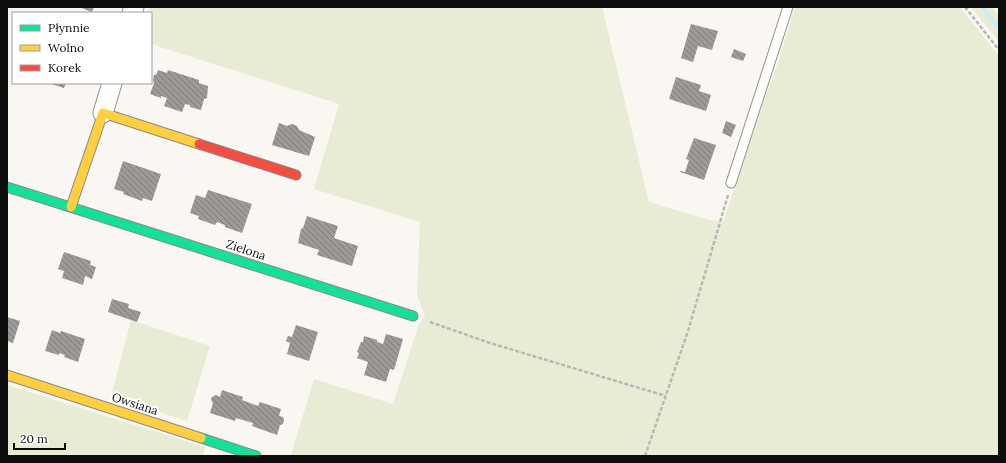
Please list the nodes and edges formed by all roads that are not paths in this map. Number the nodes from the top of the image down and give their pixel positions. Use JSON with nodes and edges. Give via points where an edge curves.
{"nodes":[{"id":1,"x":788,"y":7,"type":"edge"},
{"id":2,"x":112,"y":84,"type":"edge"},
{"id":3,"x":103,"y":114,"type":"junction"},
{"id":4,"x":296,"y":175,"type":"dead end"},
{"id":5,"x":730,"y":183,"type":"road end"},
{"id":6,"x":7,"y":187,"type":"edge"},
{"id":7,"x":71,"y":208,"type":"junction"},
{"id":8,"x":413,"y":316,"type":"road end"},
{"id":9,"x":7,"y":375,"type":"edge"},
{"id":10,"x":256,"y":456,"type":"edge"}],
"edges":[{"from":1,"to":5,"type":"lane"},
{"from":2,"to":3,"type":"street"},
{"from":3,"to":4,"type":"street"},
{"from":3,"to":7,"type":"street"},
{"from":6,"to":7,"type":"street","name":"Zielona"},
{"from":7,"to":8,"type":"street","name":"Zielona"},
{"from":9,"to":10,"type":"street","name":"Owsiana"}]}
